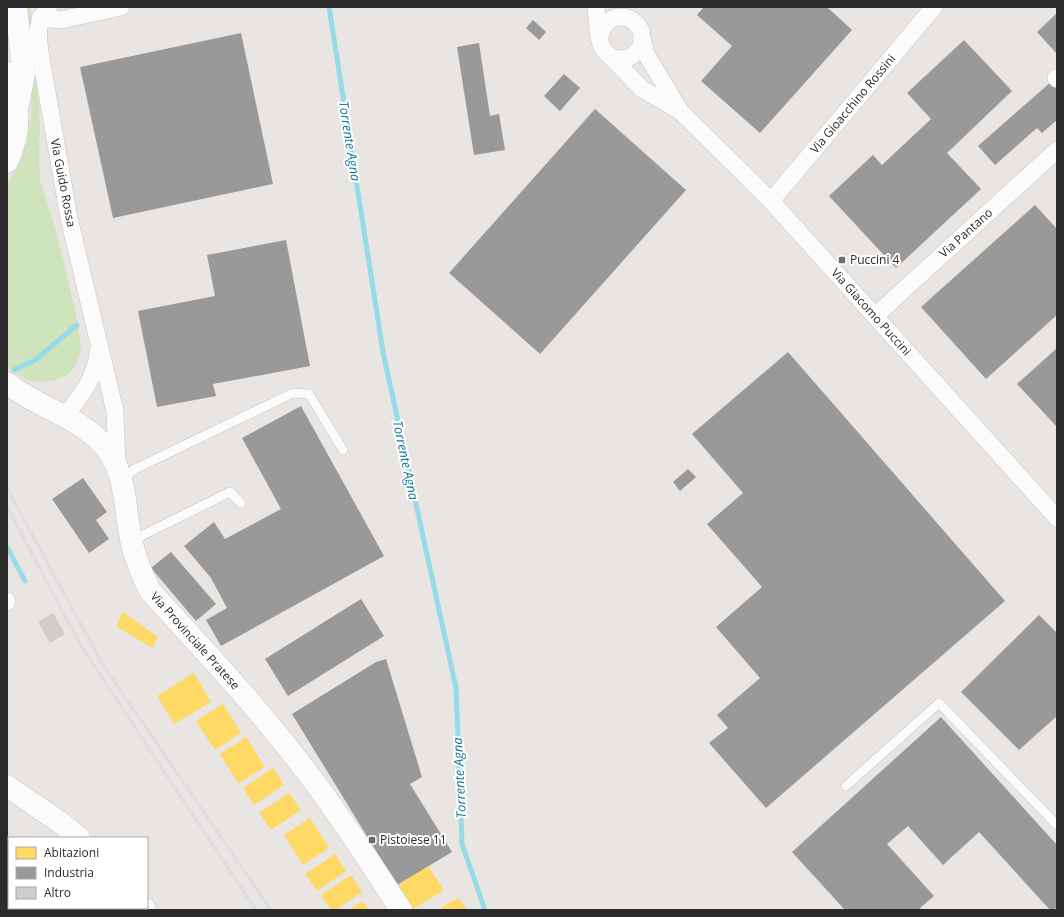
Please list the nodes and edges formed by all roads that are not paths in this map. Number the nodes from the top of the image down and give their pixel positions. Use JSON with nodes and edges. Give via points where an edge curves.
{"nodes":[{"id":1,"x":12,"y":7,"type":"edge"},
{"id":2,"x":16,"y":7,"type":"edge"},
{"id":3,"x":121,"y":7,"type":"edge"},
{"id":4,"x":596,"y":7,"type":"edge"},
{"id":5,"x":636,"y":7,"type":"edge"},
{"id":6,"x":934,"y":7,"type":"edge"},
{"id":7,"x":45,"y":12,"type":"edge"},
{"id":8,"x":7,"y":15,"type":"edge"},
{"id":9,"x":640,"y":32,"type":"junction"},
{"id":10,"x":600,"y":40,"type":"junction"},
{"id":11,"x":610,"y":56,"type":"junction"},
{"id":12,"x":7,"y":73,"type":"edge"},
{"id":13,"x":18,"y":104,"type":"junction"},
{"id":14,"x":680,"y":111,"type":"junction"},
{"id":15,"x":1057,"y":150,"type":"edge"},
{"id":16,"x":7,"y":162,"type":"edge"},
{"id":17,"x":771,"y":202,"type":"junction"},
{"id":18,"x":875,"y":316,"type":"junction"},
{"id":19,"x":99,"y":346,"type":"junction"},
{"id":20,"x":7,"y":382,"type":"edge"},
{"id":21,"x":64,"y":418,"type":"junction"},
{"id":22,"x":343,"y":450,"type":"dead end"},
{"id":23,"x":120,"y":473,"type":"junction"},
{"id":24,"x":241,"y":503,"type":"dead end"},
{"id":25,"x":1057,"y":518,"type":"edge"},
{"id":26,"x":131,"y":541,"type":"junction"},
{"id":27,"x":7,"y":786,"type":"edge"},
{"id":28,"x":846,"y":786,"type":"dead end"},
{"id":29,"x":1057,"y":825,"type":"edge"},
{"id":30,"x":78,"y":837,"type":"edge"},
{"id":31,"x":401,"y":910,"type":"edge"}],
"edges":[{"from":1,"to":8,"type":"street"},
{"from":2,"to":13,"type":"street","via":[[24,75]]},
{"from":3,"to":7,"type":"street","via":[[61,20]]},
{"from":4,"to":10,"type":"street"},
{"from":5,"to":9,"type":"street","name":"Via Giacomo Puccini"},
{"from":6,"to":17,"type":"street","name":"Via Gioacchino Rossini"},
{"from":7,"to":19,"type":"street","name":"Via Guido Rossa","via":[[38,28],[49,112],[69,218]]},
{"from":9,"to":10,"type":"street","via":[[627,18],[613,18],[603,27]]},
{"from":9,"to":11,"type":"street","via":[[641,46],[631,57],[617,59]]},
{"from":9,"to":14,"type":"street","name":"Via Giacomo Puccini","via":[[646,54]]},
{"from":10,"to":11,"type":"street","via":[[605,52]]},
{"from":11,"to":14,"type":"street","name":"Via Giacomo Puccini","via":[[642,89]]},
{"from":12,"to":13,"type":"street"},
{"from":13,"to":16,"type":"street","via":[[18,124]]},
{"from":14,"to":17,"type":"street","name":"Via Giacomo Puccini"},
{"from":15,"to":18,"type":"street","name":"Via Pantano"},
{"from":17,"to":18,"type":"street","name":"Via Giacomo Puccini"},
{"from":18,"to":25,"type":"street","name":"Via Giacomo Puccini"},
{"from":19,"to":21,"type":"street","name":"Via Guido Rossa","via":[[97,365],[92,378]]},
{"from":19,"to":23,"type":"street","name":"Via Guido Rossa","via":[[115,411]]},
{"from":20,"to":21,"type":"street","name":"Via Provinciale Pratese","via":[[17,391]]},
{"from":21,"to":23,"type":"street","name":"Via Provinciale Pratese","via":[[88,430],[101,442]]},
{"from":22,"to":23,"type":"lane","via":[[310,394],[292,393],[135,469]]},
{"from":23,"to":26,"type":"street","name":"Via Provinciale Pratese"},
{"from":24,"to":26,"type":"lane","via":[[230,492]]},
{"from":26,"to":31,"type":"street","name":"Via Provinciale Pratese","via":[[150,591],[233,684],[311,778],[344,822]]},
{"from":27,"to":30,"type":"street"},
{"from":28,"to":29,"type":"lane","via":[[939,703]]}]}
